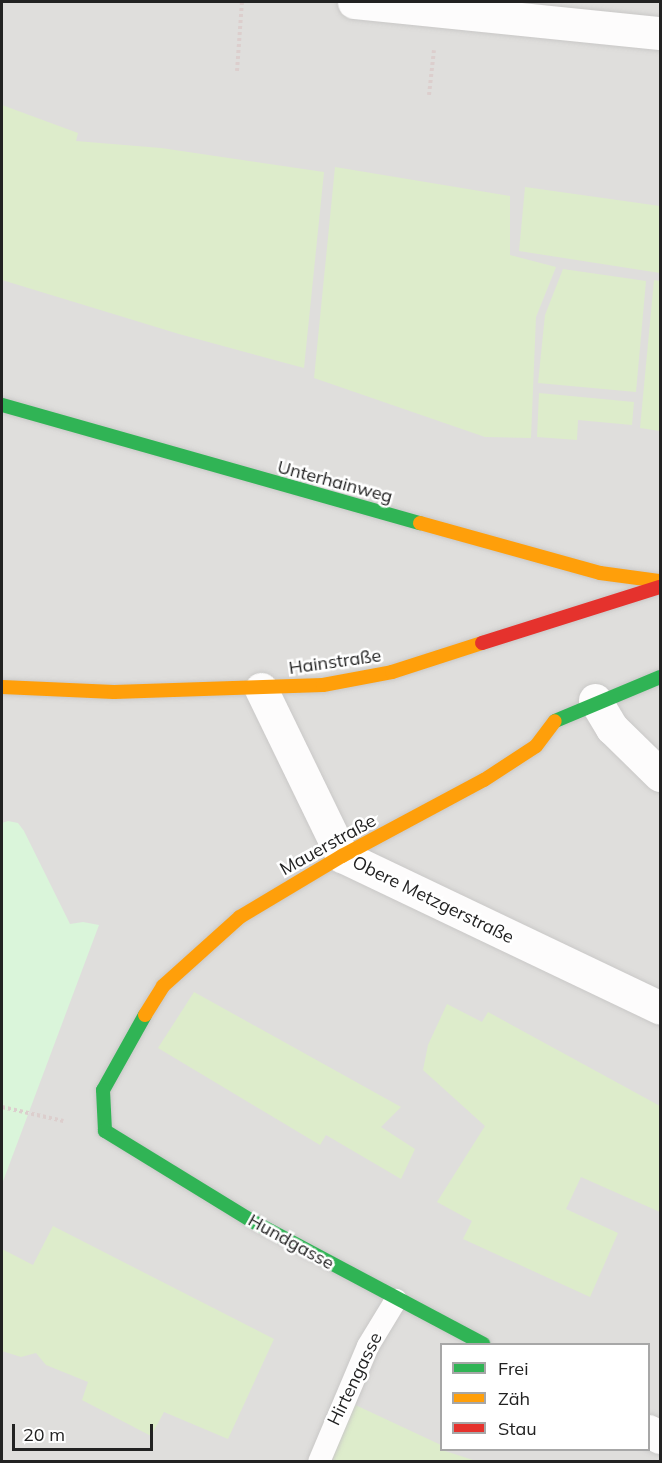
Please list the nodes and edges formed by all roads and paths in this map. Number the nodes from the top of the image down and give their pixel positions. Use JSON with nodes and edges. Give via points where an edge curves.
{"nodes":[{"id":1,"x":242,"y":2,"type":"edge"},
{"id":2,"x":354,"y":2,"type":"edge"},
{"id":3,"x":660,"y":33,"type":"edge"},
{"id":4,"x":237,"y":71,"type":"dead end"},
{"id":5,"x":2,"y":405,"type":"edge"},
{"id":6,"x":660,"y":581,"type":"edge"},
{"id":7,"x":660,"y":587,"type":"edge"},
{"id":8,"x":660,"y":677,"type":"edge"},
{"id":9,"x":2,"y":687,"type":"edge"},
{"id":10,"x":261,"y":689,"type":"junction"},
{"id":11,"x":595,"y":700,"type":"junction"},
{"id":12,"x":660,"y":775,"type":"edge"},
{"id":13,"x":342,"y":856,"type":"junction"},
{"id":14,"x":660,"y":1008,"type":"edge"},
{"id":15,"x":2,"y":1107,"type":"edge"},
{"id":16,"x":45,"y":1118,"type":"dead end"},
{"id":17,"x":105,"y":1131,"type":"joint"},
{"id":18,"x":396,"y":1300,"type":"junction"},
{"id":19,"x":481,"y":1343,"type":"edge"},
{"id":20,"x":319,"y":1461,"type":"edge"}],
"edges":[{"from":1,"to":4,"type":"path"},
{"from":2,"to":3,"type":"street"},
{"from":5,"to":6,"type":"street","name":"Unterhainweg","via":[[600,573]]},
{"from":7,"to":10,"type":"street","name":"Hainstraße","via":[[392,672],[323,685]]},
{"from":8,"to":11,"type":"street","name":"Mauerstraße"},
{"from":9,"to":10,"type":"street","name":"Hainstraße","via":[[114,692]]},
{"from":10,"to":13,"type":"street","name":"Obere Metzgerstraße"},
{"from":11,"to":12,"type":"street","via":[[612,728]]},
{"from":11,"to":13,"type":"street","name":"Mauerstraße","via":[[557,718],[536,746],[484,780]]},
{"from":13,"to":14,"type":"street","name":"Obere Metzgerstraße"},
{"from":13,"to":17,"type":"street","name":"Mauerstraße","via":[[240,916],[163,986],[120,1054],[104,1090]]},
{"from":15,"to":16,"type":"path"},
{"from":17,"to":18,"type":"street","name":"Hundgasse","via":[[252,1221]]},
{"from":18,"to":19,"type":"street","name":"Hundgasse"},
{"from":18,"to":20,"type":"lane","name":"Hirtengasse","via":[[368,1346]]}]}
